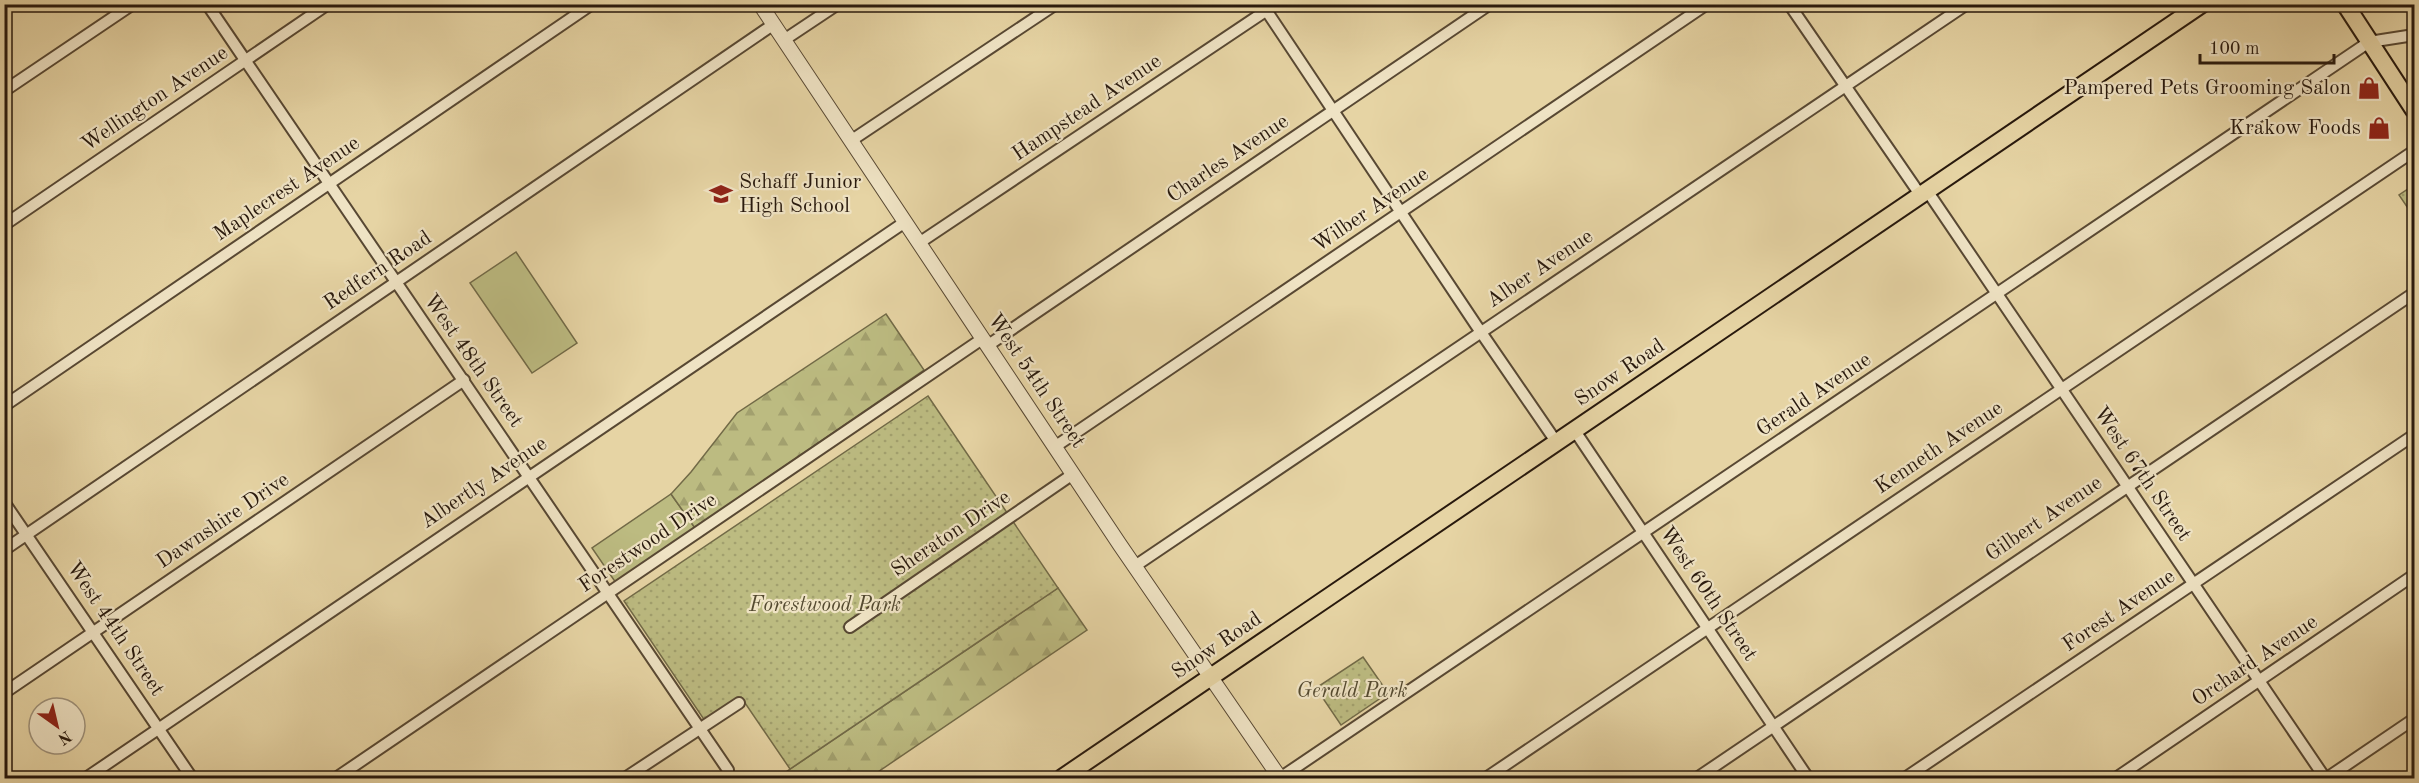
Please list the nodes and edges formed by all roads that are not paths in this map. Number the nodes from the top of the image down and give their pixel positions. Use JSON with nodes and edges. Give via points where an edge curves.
{"nodes":[{"id":1,"x":133,"y":4,"type":"edge"},
{"id":2,"x":207,"y":4,"type":"edge"},
{"id":3,"x":328,"y":4,"type":"edge"},
{"id":4,"x":592,"y":4,"type":"edge"},
{"id":5,"x":760,"y":4,"type":"edge"},
{"id":6,"x":838,"y":4,"type":"edge"},
{"id":7,"x":1056,"y":4,"type":"edge"},
{"id":8,"x":1276,"y":4,"type":"edge"},
{"id":9,"x":1490,"y":4,"type":"edge"},
{"id":10,"x":1707,"y":4,"type":"edge"},
{"id":11,"x":1790,"y":4,"type":"edge"},
{"id":12,"x":1967,"y":4,"type":"edge"},
{"id":13,"x":2202,"y":4,"type":"edge"},
{"id":14,"x":2344,"y":4,"type":"edge"},
{"id":15,"x":1264,"y":8,"type":"edge"},
{"id":16,"x":774,"y":24,"type":"junction"},
{"id":17,"x":2415,"y":34,"type":"edge"},
{"id":18,"x":784,"y":40,"type":"junction"},
{"id":19,"x":2369,"y":42,"type":"junction"},
{"id":20,"x":245,"y":61,"type":"junction"},
{"id":21,"x":1846,"y":85,"type":"junction"},
{"id":22,"x":4,"y":91,"type":"edge"},
{"id":23,"x":2415,"y":110,"type":"edge"},
{"id":24,"x":1332,"y":112,"type":"junction"},
{"id":25,"x":852,"y":140,"type":"junction"},
{"id":26,"x":2415,"y":151,"type":"edge"},
{"id":27,"x":328,"y":185,"type":"junction"},
{"id":28,"x":1925,"y":194,"type":"junction"},
{"id":29,"x":1401,"y":213,"type":"junction"},
{"id":30,"x":905,"y":222,"type":"junction"},
{"id":31,"x":4,"y":225,"type":"edge"},
{"id":32,"x":919,"y":243,"type":"junction"},
{"id":33,"x":395,"y":283,"type":"junction"},
{"id":34,"x":2415,"y":293,"type":"edge"},
{"id":35,"x":1997,"y":294,"type":"junction"},
{"id":36,"x":1481,"y":333,"type":"junction"},
{"id":37,"x":985,"y":343,"type":"junction"},
{"id":38,"x":464,"y":380,"type":"junction"},
{"id":39,"x":2061,"y":390,"type":"junction"},
{"id":40,"x":4,"y":406,"type":"edge"},
{"id":41,"x":1575,"y":431,"type":"junction"},
{"id":42,"x":2415,"y":435,"type":"edge"},
{"id":43,"x":1557,"y":443,"type":"junction"},
{"id":44,"x":1056,"y":446,"type":"junction"},
{"id":45,"x":1073,"y":474,"type":"junction"},
{"id":46,"x":528,"y":476,"type":"junction"},
{"id":47,"x":2128,"y":486,"type":"junction"},
{"id":48,"x":4,"y":502,"type":"edge"},
{"id":49,"x":1644,"y":533,"type":"junction"},
{"id":50,"x":27,"y":535,"type":"junction"},
{"id":51,"x":4,"y":550,"type":"edge"},
{"id":52,"x":1135,"y":566,"type":"junction"},
{"id":53,"x":2415,"y":575,"type":"edge"},
{"id":54,"x":2193,"y":584,"type":"junction"},
{"id":55,"x":609,"y":594,"type":"junction"},
{"id":56,"x":850,"y":627,"type":"dead end"},
{"id":57,"x":1707,"y":629,"type":"junction"},
{"id":58,"x":93,"y":634,"type":"junction"},
{"id":59,"x":1212,"y":677,"type":"junction"},
{"id":60,"x":2259,"y":682,"type":"junction"},
{"id":61,"x":4,"y":693,"type":"edge"},
{"id":62,"x":739,"y":703,"type":"dead end"},
{"id":63,"x":2415,"y":719,"type":"edge"},
{"id":64,"x":1773,"y":727,"type":"junction"},
{"id":65,"x":699,"y":728,"type":"junction"},
{"id":66,"x":159,"y":729,"type":"junction"},
{"id":67,"x":728,"y":770,"type":"dead end"},
{"id":68,"x":86,"y":778,"type":"edge"},
{"id":69,"x":192,"y":778,"type":"edge"},
{"id":70,"x":336,"y":778,"type":"edge"},
{"id":71,"x":625,"y":778,"type":"edge"},
{"id":72,"x":1062,"y":778,"type":"edge"},
{"id":73,"x":1280,"y":778,"type":"edge"},
{"id":74,"x":1486,"y":778,"type":"edge"},
{"id":75,"x":1697,"y":778,"type":"edge"},
{"id":76,"x":1808,"y":778,"type":"edge"},
{"id":77,"x":1905,"y":778,"type":"edge"},
{"id":78,"x":2116,"y":778,"type":"edge"},
{"id":79,"x":2326,"y":778,"type":"edge"}],
"edges":[{"from":1,"to":22,"type":"street"},
{"from":2,"to":20,"type":"street","name":"West 48th Street"},
{"from":3,"to":20,"type":"street","name":"Wellington Avenue"},
{"from":4,"to":27,"type":"street","name":"Maplecrest Avenue"},
{"from":5,"to":16,"type":"street","name":"West 54th Street"},
{"from":6,"to":18,"type":"street"},
{"from":7,"to":25,"type":"street"},
{"from":8,"to":15,"type":"street","name":"Hampstead Avenue"},
{"from":9,"to":24,"type":"street","name":"Charles Avenue"},
{"from":10,"to":29,"type":"street","name":"Wilber Avenue"},
{"from":11,"to":21,"type":"street","name":"West 67th Street"},
{"from":12,"to":21,"type":"street","name":"Alber Avenue"},
{"from":13,"to":28,"type":"main road","name":"Snow Road"},
{"from":14,"to":19,"type":"main road"},
{"from":15,"to":24,"type":"street"},
{"from":15,"to":32,"type":"street","name":"Hampstead Avenue"},
{"from":16,"to":18,"type":"street","name":"West 54th Street"},
{"from":16,"to":33,"type":"street","name":"Redfern Road"},
{"from":17,"to":19,"type":"street"},
{"from":18,"to":25,"type":"street","name":"West 54th Street"},
{"from":19,"to":23,"type":"main road"},
{"from":19,"to":35,"type":"street","name":"Gerald Avenue"},
{"from":20,"to":27,"type":"street","name":"West 48th Street"},
{"from":20,"to":31,"type":"street","name":"Wellington Avenue"},
{"from":21,"to":28,"type":"street","name":"West 67th Street"},
{"from":21,"to":36,"type":"street","name":"Alber Avenue"},
{"from":24,"to":29,"type":"street"},
{"from":24,"to":37,"type":"street","name":"Charles Avenue"},
{"from":25,"to":30,"type":"street","name":"West 54th Street"},
{"from":26,"to":39,"type":"street","name":"Kenneth Avenue"},
{"from":27,"to":33,"type":"street","name":"West 48th Street"},
{"from":27,"to":40,"type":"street","name":"Maplecrest Avenue"},
{"from":28,"to":35,"type":"street","name":"West 67th Street"},
{"from":28,"to":41,"type":"main road","name":"Snow Road"},
{"from":29,"to":36,"type":"street"},
{"from":29,"to":44,"type":"street","name":"Wilber Avenue"},
{"from":30,"to":32,"type":"street","name":"West 54th Street"},
{"from":30,"to":46,"type":"street","name":"Albertly Avenue"},
{"from":32,"to":37,"type":"street","name":"West 54th Street"},
{"from":33,"to":38,"type":"street","name":"West 48th Street"},
{"from":33,"to":50,"type":"street","name":"Redfern Road"},
{"from":34,"to":47,"type":"street","name":"Gilbert Avenue"},
{"from":35,"to":39,"type":"street","name":"West 67th Street"},
{"from":35,"to":49,"type":"street","name":"Gerald Avenue"},
{"from":36,"to":43,"type":"street"},
{"from":36,"to":52,"type":"street","name":"Alber Avenue"},
{"from":37,"to":44,"type":"street","name":"West 54th Street"},
{"from":37,"to":55,"type":"street","name":"Forestwood Drive"},
{"from":38,"to":46,"type":"street","name":"West 48th Street"},
{"from":38,"to":58,"type":"street","name":"Dawnshire Drive"},
{"from":39,"to":47,"type":"street","name":"West 67th Street"},
{"from":39,"to":57,"type":"street","name":"Kenneth Avenue"},
{"from":41,"to":43,"type":"main road","name":"Snow Road"},
{"from":41,"to":49,"type":"street","name":"West 60th Street"},
{"from":42,"to":54,"type":"street","name":"Forest Avenue"},
{"from":43,"to":59,"type":"main road","name":"Snow Road"},
{"from":44,"to":45,"type":"street","name":"West 54th Street"},
{"from":45,"to":52,"type":"street","name":"West 54th Street"},
{"from":45,"to":56,"type":"street","name":"Sheraton Drive"},
{"from":46,"to":55,"type":"street","name":"West 48th Street"},
{"from":46,"to":66,"type":"street","name":"Albertly Avenue"},
{"from":47,"to":54,"type":"street","name":"West 67th Street"},
{"from":47,"to":64,"type":"street","name":"Gilbert Avenue"},
{"from":48,"to":50,"type":"street","name":"West 44th Street"},
{"from":49,"to":57,"type":"street","name":"West 60th Street"},
{"from":49,"to":73,"type":"street","name":"Gerald Avenue"},
{"from":50,"to":51,"type":"street","name":"Redfern Road"},
{"from":50,"to":58,"type":"street","name":"West 44th Street"},
{"from":52,"to":59,"type":"street","name":"West 54th Street"},
{"from":53,"to":60,"type":"street","name":"Orchard Avenue"},
{"from":54,"to":60,"type":"street","name":"West 67th Street"},
{"from":54,"to":77,"type":"street","name":"Forest Avenue"},
{"from":55,"to":65,"type":"street","name":"West 48th Street"},
{"from":55,"to":70,"type":"street","name":"Forestwood Drive"},
{"from":57,"to":64,"type":"street","name":"West 60th Street"},
{"from":57,"to":74,"type":"street","name":"Kenneth Avenue"},
{"from":58,"to":61,"type":"street","name":"Dawnshire Drive"},
{"from":58,"to":66,"type":"street","name":"West 44th Street"},
{"from":59,"to":72,"type":"main road","name":"Snow Road"},
{"from":59,"to":73,"type":"street","name":"West 54th Street"},
{"from":60,"to":78,"type":"street","name":"Orchard Avenue"},
{"from":60,"to":79,"type":"street","name":"West 67th Street"},
{"from":62,"to":65,"type":"street"},
{"from":63,"to":79,"type":"street"},
{"from":64,"to":75,"type":"street","name":"Gilbert Avenue"},
{"from":64,"to":76,"type":"street","name":"West 60th Street"},
{"from":65,"to":67,"type":"street","name":"West 48th Street"},
{"from":65,"to":71,"type":"street"},
{"from":66,"to":68,"type":"street","name":"Albertly Avenue"},
{"from":66,"to":69,"type":"street","name":"West 44th Street"}]}
